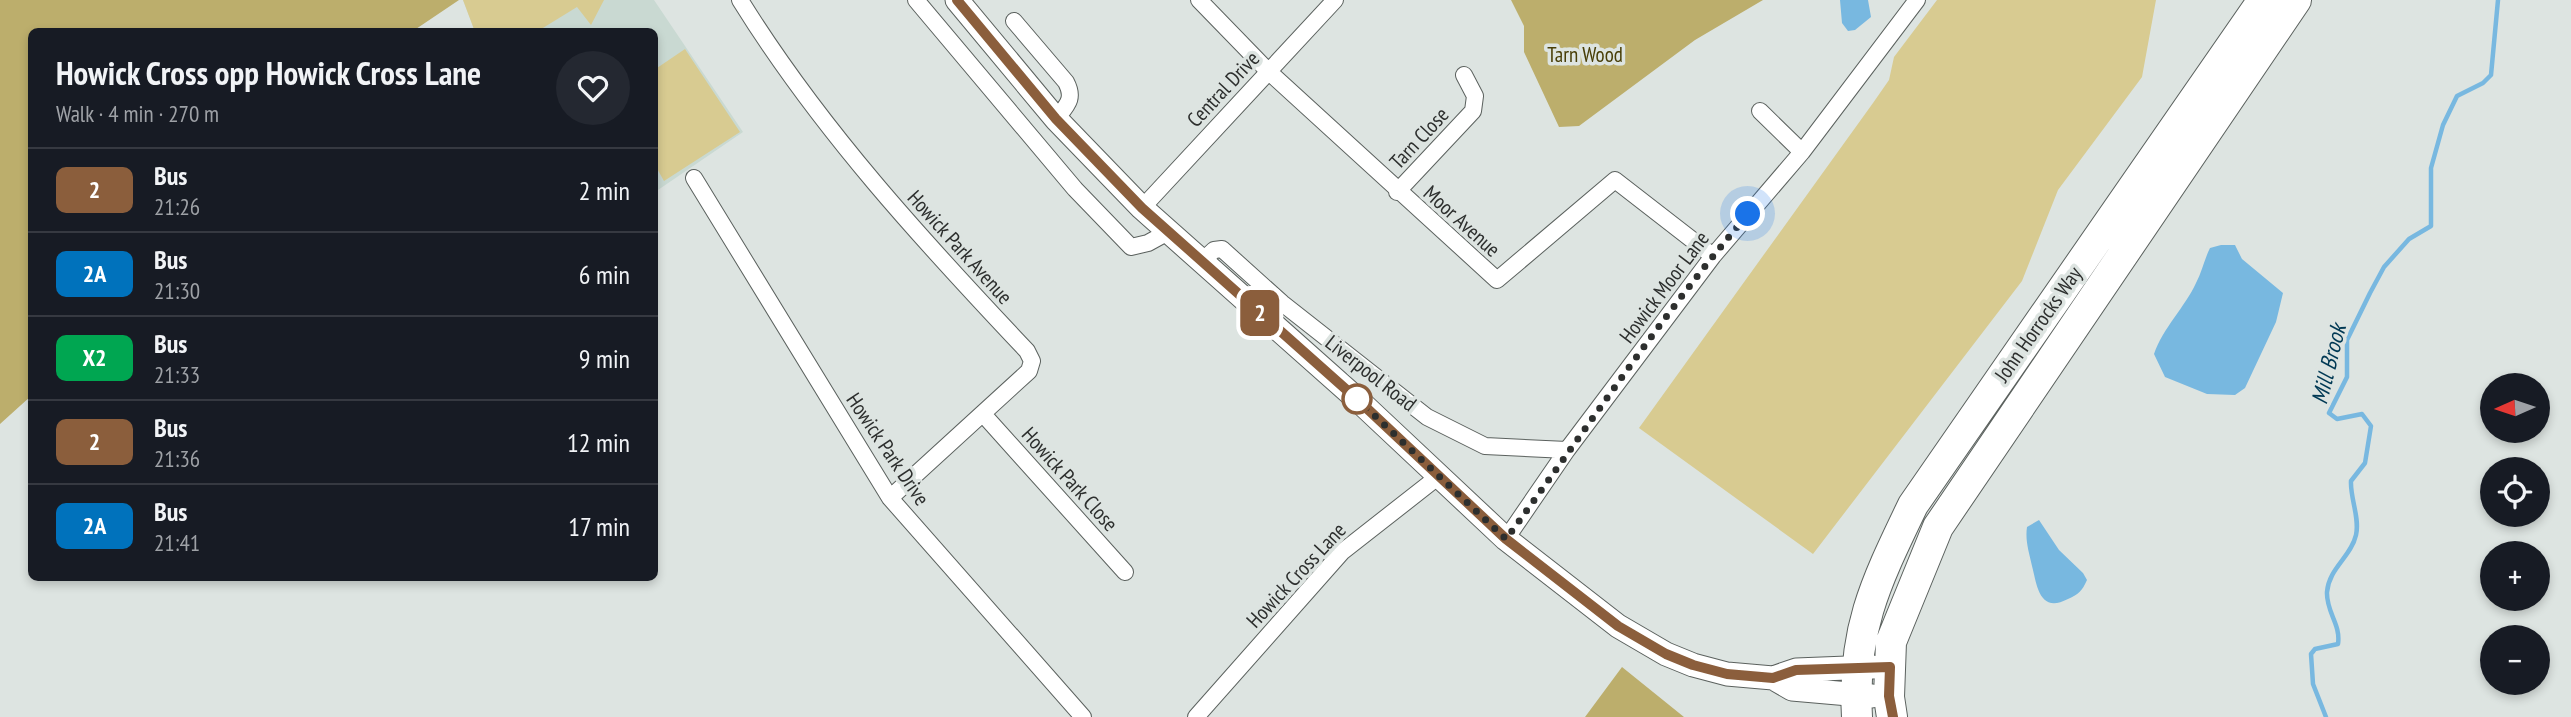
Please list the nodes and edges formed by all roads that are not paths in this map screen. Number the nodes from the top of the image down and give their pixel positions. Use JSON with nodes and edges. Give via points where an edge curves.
{"nodes":[{"id":1,"x":740,"y":0,"type":"edge"},
{"id":2,"x":916,"y":0,"type":"edge"},
{"id":3,"x":957,"y":0,"type":"edge"},
{"id":4,"x":1199,"y":0,"type":"edge"},
{"id":5,"x":1335,"y":0,"type":"edge"},
{"id":6,"x":1917,"y":0,"type":"edge"},
{"id":7,"x":2263,"y":0,"type":"edge"},
{"id":8,"x":2296,"y":0,"type":"edge"},
{"id":9,"x":1013,"y":21,"type":"dead end"},
{"id":10,"x":1268,"y":71,"type":"junction"},
{"id":11,"x":1464,"y":75,"type":"dead end"},
{"id":12,"x":1760,"y":111,"type":"dead end"},
{"id":13,"x":1056,"y":119,"type":"junction"},
{"id":14,"x":1802,"y":152,"type":"junction"},
{"id":15,"x":694,"y":178,"type":"dead end"},
{"id":16,"x":1397,"y":192,"type":"junction"},
{"id":17,"x":1142,"y":208,"type":"junction"},
{"id":18,"x":1168,"y":232,"type":"junction"},
{"id":19,"x":1713,"y":256,"type":"junction"},
{"id":20,"x":1201,"y":262,"type":"junction"},
{"id":21,"x":984,"y":414,"type":"junction"},
{"id":22,"x":1567,"y":450,"type":"junction"},
{"id":23,"x":1438,"y":475,"type":"junction"},
{"id":24,"x":890,"y":498,"type":"junction"},
{"id":25,"x":1506,"y":539,"type":"junction"},
{"id":26,"x":1125,"y":572,"type":"dead end"},
{"id":27,"x":1856,"y":693,"type":"edge"},
{"id":28,"x":1890,"y":694,"type":"edge"},
{"id":29,"x":1083,"y":717,"type":"edge"},
{"id":30,"x":1196,"y":717,"type":"edge"}],
"edges":[{"from":1,"to":21,"type":"street","name":"Howick Park Avenue","via":[[807,97],[906,222],[1027,351],[1032,361],[1029,371]]},
{"from":2,"to":18,"type":"street","via":[[1075,189],[1130,247]]},
{"from":3,"to":13,"type":"street","name":"Liverpool Road"},
{"from":4,"to":10,"type":"street","name":"Moor Avenue"},
{"from":5,"to":10,"type":"street","name":"Central Drive"},
{"from":6,"to":14,"type":"street","name":"Howick Moor Lane"},
{"from":7,"to":27,"type":"highway","name":"John Horrocks Way","via":[[1913,505],[1874,585],[1863,620]]},
{"from":8,"to":28,"type":"highway","name":"John Horrocks Way","via":[[1938,527],[1891,642]]},
{"from":9,"to":13,"type":"street","via":[[1072,93]]},
{"from":10,"to":16,"type":"street","name":"Moor Avenue"},
{"from":10,"to":17,"type":"street","name":"Central Drive"},
{"from":11,"to":16,"type":"street","name":"Tarn Close","via":[[1475,96],[1473,111]]},
{"from":12,"to":14,"type":"street"},
{"from":13,"to":17,"type":"street","name":"Liverpool Road"},
{"from":14,"to":19,"type":"street","name":"Howick Moor Lane"},
{"from":15,"to":24,"type":"street","name":"Howick Park Drive"},
{"from":16,"to":19,"type":"street","name":"Moor Avenue","via":[[1497,280],[1615,180]]},
{"from":17,"to":18,"type":"street","name":"Liverpool Road"},
{"from":18,"to":20,"type":"street","name":"Liverpool Road"},
{"from":19,"to":22,"type":"street","name":"Howick Moor Lane"},
{"from":20,"to":22,"type":"street","name":"Liverpool Road","via":[[1214,250],[1223,249],[1282,303],[1427,417],[1485,446]]},
{"from":20,"to":23,"type":"street","name":"Liverpool Road"},
{"from":21,"to":24,"type":"street","name":"Howick Park Avenue"},
{"from":21,"to":26,"type":"street","name":"Howick Park Close"},
{"from":22,"to":25,"type":"street","name":"Howick Moor Lane"},
{"from":23,"to":25,"type":"street","name":"Liverpool Road"},
{"from":23,"to":30,"type":"street","name":"Howick Cross Lane","via":[[1342,552]]},
{"from":24,"to":29,"type":"street","name":"Howick Park Drive"},
{"from":25,"to":27,"type":"street","name":"Liverpool Road","via":[[1644,643],[1693,665],[1773,678],[1796,670]]},
{"from":27,"to":28,"type":"street","name":"Liverpool Road"}]}
